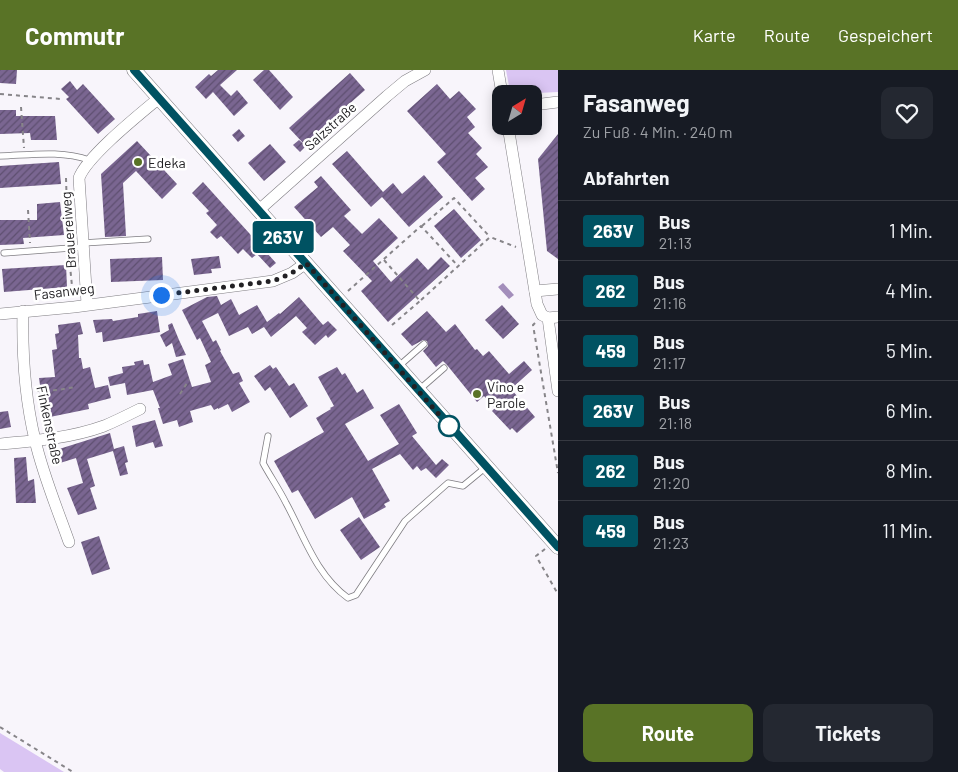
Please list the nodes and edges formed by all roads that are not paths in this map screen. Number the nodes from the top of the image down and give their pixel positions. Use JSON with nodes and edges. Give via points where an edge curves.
{"nodes":[{"id":1,"x":134,"y":70,"type":"edge"},
{"id":2,"x":425,"y":70,"type":"edge"},
{"id":3,"x":498,"y":70,"type":"edge"},
{"id":4,"x":500,"y":85,"type":"edge"},
{"id":5,"x":160,"y":98,"type":"junction"},
{"id":6,"x":558,"y":102,"type":"edge"},
{"id":7,"x":542,"y":104,"type":"edge"},
{"id":8,"x":510,"y":135,"type":"edge"},
{"id":9,"x":0,"y":156,"type":"edge"},
{"id":10,"x":90,"y":160,"type":"junction"},
{"id":11,"x":259,"y":210,"type":"junction"},
{"id":12,"x":148,"y":239,"type":"dead end"},
{"id":13,"x":84,"y":245,"type":"junction"},
{"id":14,"x":4,"y":253,"type":"dead end"},
{"id":15,"x":306,"y":263,"type":"junction"},
{"id":16,"x":558,"y":289,"type":"edge"},
{"id":17,"x":535,"y":291,"type":"junction"},
{"id":18,"x":88,"y":304,"type":"junction"},
{"id":19,"x":23,"y":311,"type":"junction"},
{"id":20,"x":0,"y":314,"type":"edge"},
{"id":21,"x":549,"y":316,"type":"edge"},
{"id":22,"x":424,"y":344,"type":"dead end"},
{"id":23,"x":397,"y":367,"type":"junction"},
{"id":24,"x":444,"y":368,"type":"dead end"},
{"id":25,"x":418,"y":391,"type":"junction"},
{"id":26,"x":558,"y":391,"type":"edge"},
{"id":27,"x":140,"y":409,"type":"dead end"},
{"id":28,"x":268,"y":436,"type":"dead end"},
{"id":29,"x":35,"y":440,"type":"junction"},
{"id":30,"x":0,"y":444,"type":"edge"},
{"id":31,"x":486,"y":467,"type":"junction"},
{"id":32,"x":69,"y":542,"type":"dead end"},
{"id":33,"x":555,"y":544,"type":"edge"}],
"edges":[{"from":1,"to":5,"type":"street"},
{"from":2,"to":11,"type":"street","name":"Salzstraße","via":[[387,96]]},
{"from":3,"to":4,"type":"street"},
{"from":5,"to":10,"type":"street","name":"Brauereiweg"},
{"from":5,"to":11,"type":"street"},
{"from":6,"to":7,"type":"street"},
{"from":8,"to":17,"type":"street"},
{"from":9,"to":10,"type":"lane","via":[[63,154]]},
{"from":10,"to":13,"type":"street","name":"Brauereiweg","via":[[79,178]]},
{"from":11,"to":15,"type":"street"},
{"from":12,"to":13,"type":"lane"},
{"from":13,"to":14,"type":"lane"},
{"from":13,"to":18,"type":"street","name":"Brauereiweg"},
{"from":15,"to":18,"type":"street","name":"Fasanweg","via":[[273,281]]},
{"from":15,"to":23,"type":"street"},
{"from":16,"to":17,"type":"street"},
{"from":17,"to":21,"type":"street","via":[[538,304]]},
{"from":18,"to":19,"type":"street","name":"Fasanweg"},
{"from":19,"to":20,"type":"street","name":"Fasanweg"},
{"from":19,"to":29,"type":"street","name":"Finkenstraße","via":[[26,392]]},
{"from":21,"to":26,"type":"street"},
{"from":22,"to":23,"type":"lane"},
{"from":23,"to":25,"type":"street"},
{"from":24,"to":25,"type":"lane"},
{"from":25,"to":31,"type":"street"},
{"from":27,"to":29,"type":"street","via":[[104,426],[50,440]]},
{"from":28,"to":31,"type":"lane","via":[[263,463],[318,567],[348,598],[356,595],[405,521],[448,483],[463,486]]},
{"from":29,"to":30,"type":"street"},
{"from":29,"to":32,"type":"street","name":"Finkenstraße"},
{"from":31,"to":33,"type":"street"}]}
